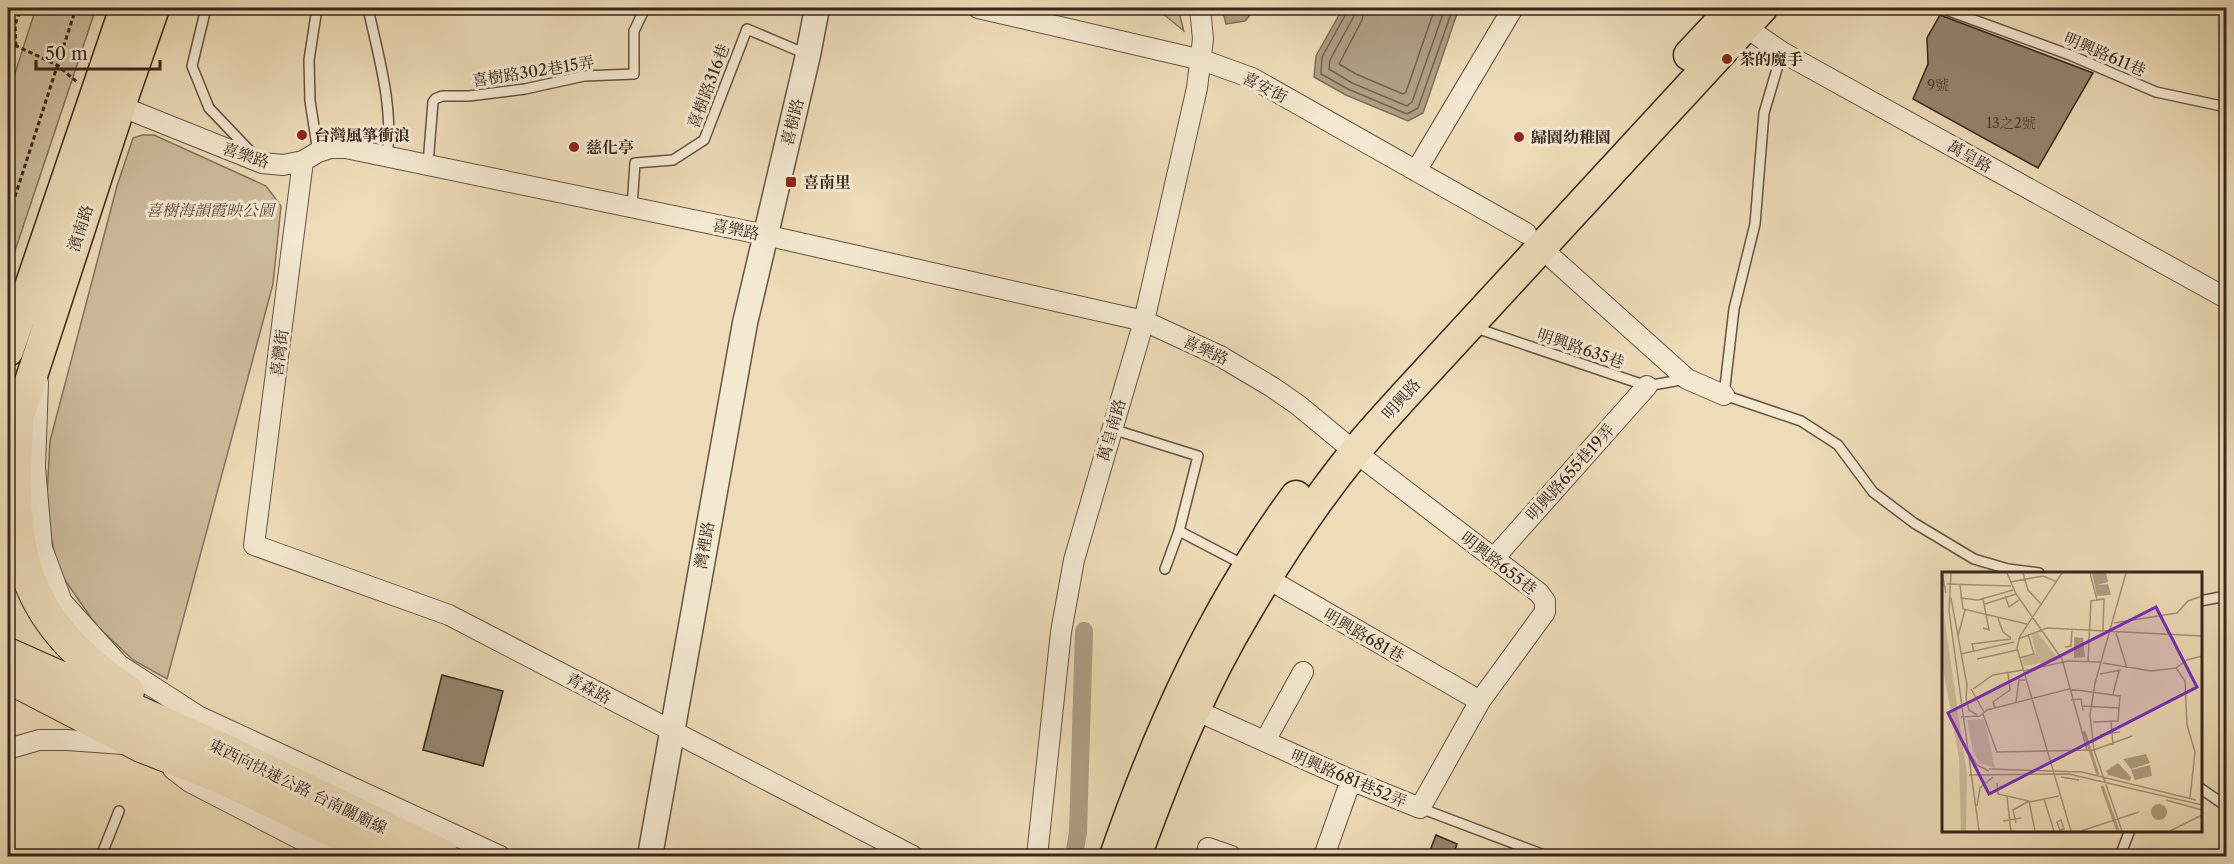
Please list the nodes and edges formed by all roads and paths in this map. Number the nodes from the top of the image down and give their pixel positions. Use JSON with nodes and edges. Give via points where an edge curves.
{"nodes":[{"id":1,"x":21,"y":8,"type":"edge"},
{"id":2,"x":76,"y":8,"type":"edge"},
{"id":3,"x":124,"y":8,"type":"edge"},
{"id":4,"x":154,"y":8,"type":"edge"},
{"id":5,"x":206,"y":8,"type":"edge"},
{"id":6,"x":317,"y":8,"type":"edge"},
{"id":7,"x":368,"y":8,"type":"edge"},
{"id":8,"x":645,"y":8,"type":"edge"},
{"id":9,"x":817,"y":8,"type":"edge"},
{"id":10,"x":978,"y":8,"type":"edge"},
{"id":11,"x":1200,"y":8,"type":"edge"},
{"id":12,"x":1513,"y":8,"type":"edge"},
{"id":13,"x":1941,"y":8,"type":"edge"},
{"id":14,"x":1737,"y":13,"type":"edge"},
{"id":15,"x":8,"y":42,"type":"edge"},
{"id":16,"x":16,"y":46,"type":"junction"},
{"id":17,"x":1782,"y":52,"type":"junction"},
{"id":18,"x":808,"y":55,"type":"junction"},
{"id":19,"x":1202,"y":60,"type":"junction"},
{"id":20,"x":57,"y":65,"type":"junction"},
{"id":21,"x":107,"y":101,"type":"junction"},
{"id":22,"x":2226,"y":107,"type":"edge"},
{"id":23,"x":310,"y":156,"type":"junction"},
{"id":24,"x":387,"y":156,"type":"junction"},
{"id":25,"x":262,"y":163,"type":"junction"},
{"id":26,"x":428,"y":164,"type":"junction"},
{"id":27,"x":1416,"y":171,"type":"junction"},
{"id":28,"x":632,"y":207,"type":"junction"},
{"id":29,"x":8,"y":218,"type":"edge"},
{"id":30,"x":765,"y":235,"type":"junction"},
{"id":31,"x":1533,"y":240,"type":"junction"},
{"id":32,"x":2226,"y":298,"type":"edge"},
{"id":33,"x":1144,"y":321,"type":"junction"},
{"id":34,"x":1468,"y":326,"type":"junction"},
{"id":35,"x":8,"y":351,"type":"edge"},
{"id":36,"x":39,"y":356,"type":"junction"},
{"id":37,"x":1687,"y":379,"type":"junction"},
{"id":38,"x":1647,"y":386,"type":"junction"},
{"id":39,"x":1724,"y":395,"type":"junction"},
{"id":40,"x":1111,"y":429,"type":"junction"},
{"id":41,"x":12,"y":436,"type":"edge"},
{"id":42,"x":1347,"y":445,"type":"junction"},
{"id":43,"x":1179,"y":531,"type":"junction"},
{"id":44,"x":254,"y":545,"type":"joint"},
{"id":45,"x":1494,"y":558,"type":"junction"},
{"id":46,"x":1165,"y":568,"type":"dead end"},
{"id":47,"x":2031,"y":572,"type":"edge"},
{"id":48,"x":1257,"y":573,"type":"junction"},
{"id":49,"x":2226,"y":596,"type":"edge"},
{"id":50,"x":2201,"y":601,"type":"edge"},
{"id":51,"x":8,"y":654,"type":"edge"},
{"id":52,"x":1303,"y":672,"type":"dead end"},
{"id":53,"x":8,"y":677,"type":"edge"},
{"id":54,"x":1480,"y":701,"type":"junction"},
{"id":55,"x":1195,"y":710,"type":"junction"},
{"id":56,"x":671,"y":731,"type":"junction"},
{"id":57,"x":185,"y":732,"type":"junction"},
{"id":58,"x":1265,"y":741,"type":"junction"},
{"id":59,"x":141,"y":746,"type":"junction"},
{"id":60,"x":8,"y":748,"type":"edge"},
{"id":61,"x":1351,"y":780,"type":"junction"},
{"id":62,"x":2201,"y":789,"type":"edge"},
{"id":63,"x":2226,"y":806,"type":"edge"},
{"id":64,"x":1420,"y":808,"type":"junction"},
{"id":65,"x":118,"y":811,"type":"dead end"},
{"id":66,"x":2130,"y":831,"type":"edge"},
{"id":67,"x":1208,"y":848,"type":"dead end"},
{"id":68,"x":101,"y":856,"type":"edge"},
{"id":69,"x":333,"y":856,"type":"edge"},
{"id":70,"x":384,"y":856,"type":"edge"},
{"id":71,"x":443,"y":856,"type":"edge"},
{"id":72,"x":500,"y":856,"type":"edge"},
{"id":73,"x":650,"y":856,"type":"edge"},
{"id":74,"x":913,"y":856,"type":"edge"},
{"id":75,"x":1037,"y":856,"type":"edge"},
{"id":76,"x":1115,"y":856,"type":"edge"},
{"id":77,"x":1136,"y":856,"type":"edge"},
{"id":78,"x":1231,"y":856,"type":"edge"},
{"id":79,"x":1324,"y":856,"type":"edge"},
{"id":80,"x":1547,"y":856,"type":"edge"},
{"id":81,"x":2120,"y":856,"type":"edge"}],
"edges":[{"from":1,"to":16,"type":"path","via":[[15,25]]},
{"from":2,"to":20,"type":"path"},
{"from":3,"to":21,"type":"main road","name":"濱南路"},
{"from":4,"to":21,"type":"main road","name":"濱南路"},
{"from":5,"to":25,"type":"lane","via":[[192,66],[209,108]]},
{"from":6,"to":23,"type":"lane","via":[[309,60]]},
{"from":7,"to":24,"type":"lane","via":[[385,86]]},
{"from":8,"to":26,"type":"lane","name":"喜樹路302巷15弄","via":[[634,31],[634,74],[584,76],[435,99]]},
{"from":9,"to":18,"type":"street","name":"喜樹路"},
{"from":10,"to":19,"type":"street","name":"喜安街"},
{"from":11,"to":19,"type":"street","name":"萬皇南路"},
{"from":12,"to":27,"type":"street"},
{"from":13,"to":22,"type":"lane","name":"明興路611巷","via":[[2070,55],[2156,92]]},
{"from":14,"to":17,"type":"street","name":"萬皇路"},
{"from":14,"to":31,"type":"main road","name":"明興路"},
{"from":15,"to":16,"type":"path"},
{"from":16,"to":20,"type":"path"},
{"from":17,"to":32,"type":"street","name":"萬皇路"},
{"from":17,"to":39,"type":"lane","via":[[1764,112],[1755,224],[1734,309]]},
{"from":18,"to":28,"type":"lane","name":"喜樹路316巷","via":[[747,29],[704,140],[673,160],[635,163]]},
{"from":18,"to":30,"type":"street","name":"喜樹路"},
{"from":19,"to":27,"type":"street","name":"喜安街","via":[[1272,88]]},
{"from":19,"to":33,"type":"street","name":"萬皇南路"},
{"from":20,"to":21,"type":"path"},
{"from":20,"to":29,"type":"path"},
{"from":21,"to":25,"type":"street","name":"喜樂路"},
{"from":21,"to":35,"type":"main road","name":"濱南路"},
{"from":21,"to":36,"type":"main road","name":"濱南路"},
{"from":23,"to":24,"type":"street","name":"喜樂路","via":[[331,148],[346,148]]},
{"from":23,"to":25,"type":"street","name":"喜樂路","via":[[283,165]]},
{"from":23,"to":44,"type":"street","name":"喜灣街"},
{"from":24,"to":26,"type":"street","name":"喜樂路"},
{"from":26,"to":28,"type":"street","name":"喜樂路"},
{"from":27,"to":31,"type":"street","name":"喜安街"},
{"from":28,"to":30,"type":"street","name":"喜樂路"},
{"from":30,"to":33,"type":"street","name":"喜樂路"},
{"from":30,"to":56,"type":"street","name":"灣裡路","via":[[745,323]]},
{"from":31,"to":34,"type":"main road","name":"明興路"},
{"from":31,"to":37,"type":"street","name":"喜安街"},
{"from":31,"to":42,"type":"main road","name":"明興路"},
{"from":33,"to":40,"type":"street","name":"萬皇南路"},
{"from":33,"to":42,"type":"street","name":"喜樂路","via":[[1249,372]]},
{"from":34,"to":38,"type":"lane","name":"明興路635巷"},
{"from":34,"to":42,"type":"main road","name":"明興路"},
{"from":36,"to":41,"type":"main road","name":"濱南路"},
{"from":36,"to":72,"type":"street","via":[[35,467],[42,548],[62,602],[119,665],[198,716]]},
{"from":37,"to":38,"type":"lane","name":"明興路635巷"},
{"from":37,"to":39,"type":"street","name":"喜安街"},
{"from":38,"to":45,"type":"street","name":"明興路655巷19弄"},
{"from":39,"to":47,"type":"lane","via":[[1801,421],[1838,445],[1873,492],[1914,523],[1974,559]]},
{"from":40,"to":43,"type":"lane","via":[[1198,456]]},
{"from":40,"to":75,"type":"street","name":"萬皇南路","via":[[1074,560],[1061,632]]},
{"from":41,"to":57,"type":"highway","via":[[15,516],[26,575],[39,603],[78,654]]},
{"from":42,"to":45,"type":"street","name":"明興路655巷"},
{"from":42,"to":48,"type":"main road","name":"明興路","via":[[1294,500]]},
{"from":43,"to":46,"type":"lane"},
{"from":43,"to":48,"type":"lane"},
{"from":44,"to":56,"type":"street","name":"青森路","via":[[449,615]]},
{"from":45,"to":54,"type":"street","name":"明興路655巷","via":[[1539,593],[1545,601],[1545,612]]},
{"from":48,"to":54,"type":"street","name":"明興路681巷"},
{"from":48,"to":55,"type":"main road","name":"明興路","via":[[1230,640]]},
{"from":48,"to":76,"type":"main road","name":"明興路","via":[[1210,633],[1176,699]]},
{"from":49,"to":50,"type":"lane"},
{"from":51,"to":57,"type":"highway"},
{"from":52,"to":58,"type":"street"},
{"from":53,"to":59,"type":"highway","name":"東西向快速公路 台南關廟線"},
{"from":54,"to":64,"type":"street","name":"明興路681巷52弄"},
{"from":55,"to":58,"type":"street","name":"明興路681巷52弄"},
{"from":55,"to":77,"type":"main road","name":"明興路"},
{"from":56,"to":73,"type":"street","name":"灣裡路"},
{"from":56,"to":74,"type":"street","name":"青森路"},
{"from":57,"to":71,"type":"highway","name":"東西向快速公路 台南關廟線"},
{"from":58,"to":61,"type":"street","name":"明興路681巷52弄"},
{"from":59,"to":60,"type":"street","via":[[39,740]]},
{"from":59,"to":69,"type":"street","via":[[190,782]]},
{"from":59,"to":70,"type":"highway","name":"東西向快速公路 台南關廟線","via":[[223,778]]},
{"from":61,"to":64,"type":"street","name":"明興路681巷52弄"},
{"from":61,"to":79,"type":"street"},
{"from":62,"to":63,"type":"lane"},
{"from":64,"to":80,"type":"lane"},
{"from":65,"to":68,"type":"lane"},
{"from":66,"to":81,"type":"lane"},
{"from":67,"to":78,"type":"street"}]}
